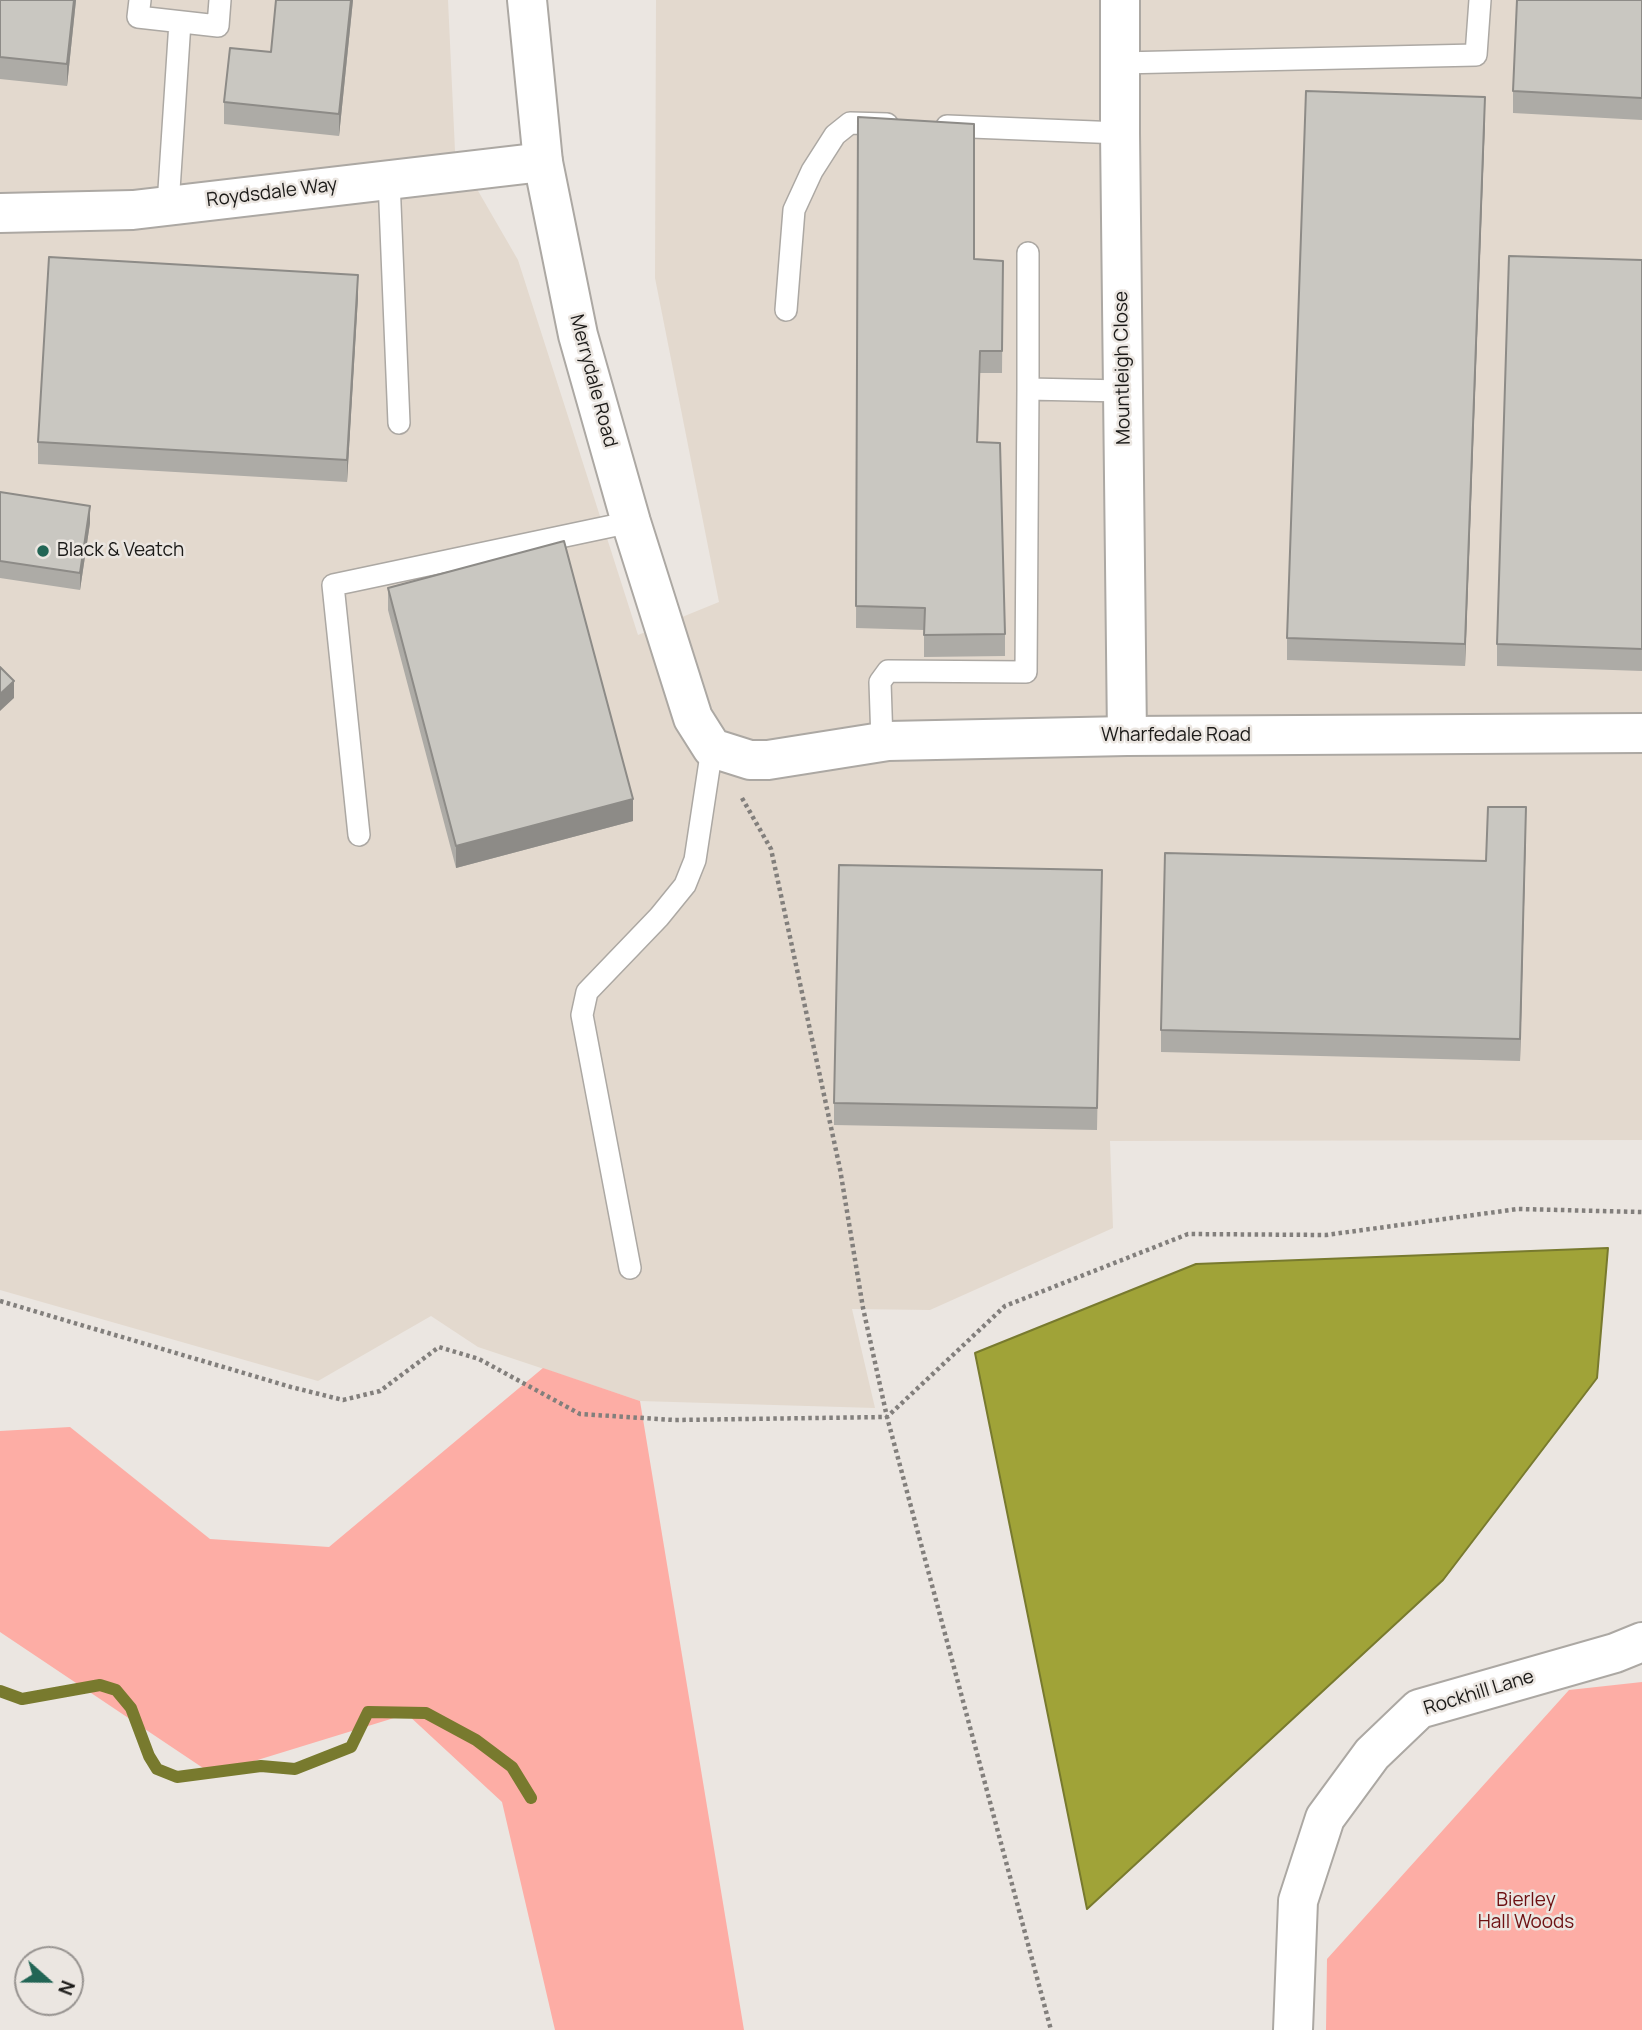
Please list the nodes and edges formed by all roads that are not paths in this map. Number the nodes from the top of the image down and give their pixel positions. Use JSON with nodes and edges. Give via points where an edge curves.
{"nodes":[{"id":1,"x":140,"y":0,"type":"edge"},
{"id":2,"x":220,"y":0,"type":"edge"},
{"id":3,"x":527,"y":0,"type":"edge"},
{"id":4,"x":1120,"y":0,"type":"edge"},
{"id":5,"x":1480,"y":0,"type":"edge"},
{"id":6,"x":180,"y":22,"type":"junction"},
{"id":7,"x":1120,"y":64,"type":"junction"},
{"id":8,"x":904,"y":124,"type":"edge"},
{"id":9,"x":932,"y":125,"type":"edge"},
{"id":10,"x":1120,"y":132,"type":"junction"},
{"id":11,"x":543,"y":162,"type":"junction"},
{"id":12,"x":389,"y":180,"type":"junction"},
{"id":13,"x":168,"y":205,"type":"junction"},
{"id":14,"x":0,"y":213,"type":"edge"},
{"id":15,"x":1028,"y":253,"type":"dead end"},
{"id":16,"x":786,"y":310,"type":"dead end"},
{"id":17,"x":1028,"y":388,"type":"junction"},
{"id":18,"x":1123,"y":391,"type":"junction"},
{"id":19,"x":399,"y":423,"type":"dead end"},
{"id":20,"x":631,"y":522,"type":"junction"},
{"id":21,"x":1642,"y":733,"type":"edge"},
{"id":22,"x":1127,"y":736,"type":"junction"},
{"id":23,"x":882,"y":741,"type":"junction"},
{"id":24,"x":712,"y":748,"type":"junction"},
{"id":25,"x":359,"y":835,"type":"dead end"},
{"id":26,"x":630,"y":1268,"type":"dead end"},
{"id":27,"x":1642,"y":1642,"type":"edge"},
{"id":28,"x":1293,"y":2030,"type":"edge"}],
"edges":[{"from":1,"to":6,"type":"lane","via":[[138,17]]},
{"from":2,"to":6,"type":"lane","via":[[218,26]]},
{"from":3,"to":11,"type":"street","name":"Merrydale Road"},
{"from":4,"to":7,"type":"street","name":"Mountleigh Close"},
{"from":5,"to":7,"type":"lane","via":[[1476,55]]},
{"from":6,"to":13,"type":"lane"},
{"from":7,"to":10,"type":"street","name":"Mountleigh Close"},
{"from":8,"to":16,"type":"lane","via":[[850,123],[835,135],[812,171],[794,210]]},
{"from":9,"to":10,"type":"lane"},
{"from":10,"to":18,"type":"street","name":"Mountleigh Close"},
{"from":11,"to":12,"type":"street","name":"Roydsdale Way"},
{"from":11,"to":20,"type":"street","name":"Merrydale Road","via":[[578,335]]},
{"from":12,"to":13,"type":"street","name":"Roydsdale Way"},
{"from":12,"to":19,"type":"lane"},
{"from":13,"to":14,"type":"street","name":"Roydsdale Way"},
{"from":15,"to":17,"type":"lane"},
{"from":17,"to":18,"type":"lane"},
{"from":17,"to":23,"type":"lane","via":[[1026,673],[888,671],[880,682]]},
{"from":18,"to":22,"type":"street","name":"Mountleigh Close"},
{"from":20,"to":24,"type":"street","name":"Merrydale Road","via":[[693,718]]},
{"from":20,"to":25,"type":"lane","via":[[333,585]]},
{"from":21,"to":22,"type":"street","name":"Wharfedale Road"},
{"from":22,"to":23,"type":"street","name":"Wharfedale Road"},
{"from":23,"to":24,"type":"street","name":"Wharfedale Road","via":[[768,760],[750,760]]},
{"from":24,"to":26,"type":"lane","via":[[695,860],[685,885],[587,992],[582,1015]]},
{"from":27,"to":28,"type":"street","name":"Rockhill Lane","via":[[1419,1709],[1372,1754],[1325,1818],[1298,1901]]}]}
